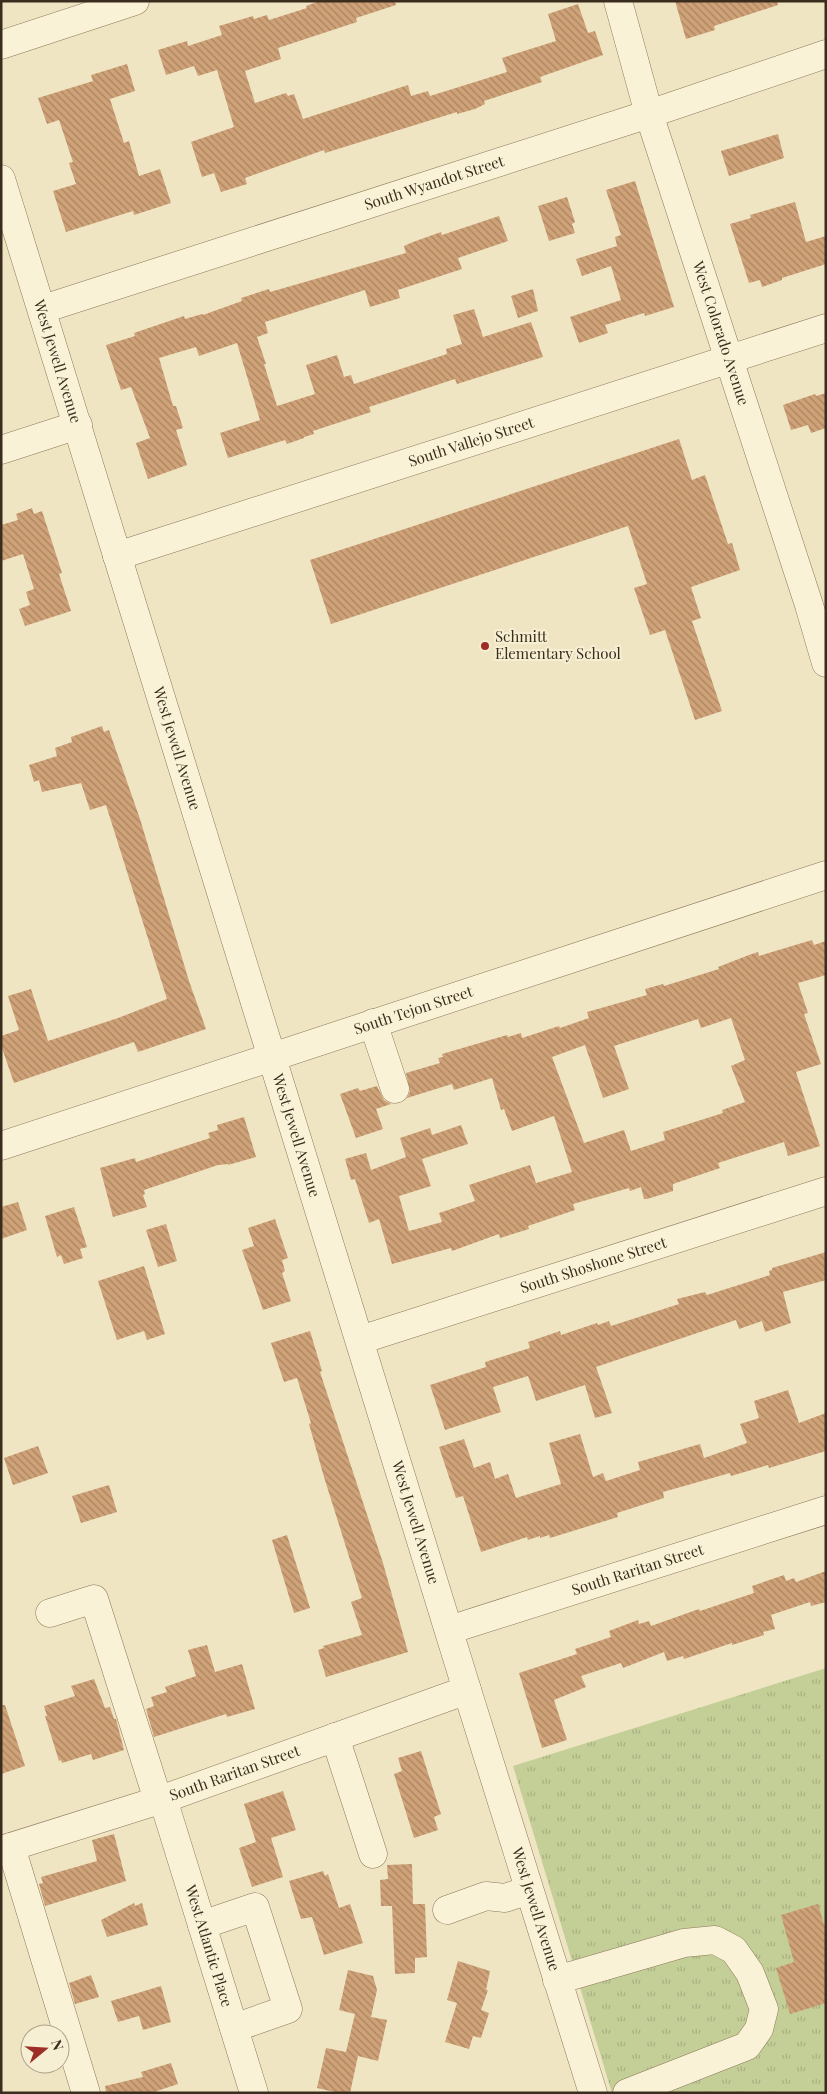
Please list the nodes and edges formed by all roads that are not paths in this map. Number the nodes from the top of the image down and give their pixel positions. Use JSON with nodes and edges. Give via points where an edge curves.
{"nodes":[{"id":1,"x":135,"y":1,"type":"edge"},
{"id":2,"x":618,"y":1,"type":"edge"},
{"id":3,"x":1,"y":45,"type":"edge"},
{"id":4,"x":826,"y":54,"type":"edge"},
{"id":5,"x":649,"y":114,"type":"junction"},
{"id":6,"x":3,"y":190,"type":"edge"},
{"id":7,"x":42,"y":309,"type":"junction"},
{"id":8,"x":826,"y":328,"type":"edge"},
{"id":9,"x":728,"y":358,"type":"junction"},
{"id":10,"x":78,"y":425,"type":"junction"},
{"id":11,"x":1,"y":450,"type":"edge"},
{"id":12,"x":117,"y":556,"type":"junction"},
{"id":13,"x":817,"y":602,"type":"edge"},
{"id":14,"x":826,"y":663,"type":"edge"},
{"id":15,"x":826,"y":875,"type":"edge"},
{"id":16,"x":373,"y":1023,"type":"junction"},
{"id":17,"x":272,"y":1056,"type":"junction"},
{"id":18,"x":395,"y":1089,"type":"dead end"},
{"id":19,"x":1,"y":1146,"type":"edge"},
{"id":20,"x":826,"y":1190,"type":"edge"},
{"id":21,"x":360,"y":1340,"type":"junction"},
{"id":22,"x":826,"y":1510,"type":"edge"},
{"id":23,"x":50,"y":1612,"type":"dead end"},
{"id":24,"x":449,"y":1630,"type":"junction"},
{"id":25,"x":466,"y":1690,"type":"junction"},
{"id":26,"x":335,"y":1737,"type":"junction"},
{"id":27,"x":161,"y":1799,"type":"junction"},
{"id":28,"x":6,"y":1848,"type":"edge"},
{"id":29,"x":373,"y":1854,"type":"dead end"},
{"id":30,"x":529,"y":1890,"type":"junction"},
{"id":31,"x":447,"y":1910,"type":"dead end"},
{"id":32,"x":202,"y":1925,"type":"junction"},
{"id":33,"x":557,"y":1980,"type":"junction"},
{"id":34,"x":234,"y":2028,"type":"junction"},
{"id":35,"x":86,"y":2093,"type":"edge"},
{"id":36,"x":254,"y":2093,"type":"edge"},
{"id":37,"x":593,"y":2093,"type":"edge"},
{"id":38,"x":627,"y":2093,"type":"edge"}],
"edges":[{"from":1,"to":3,"type":"street"},
{"from":2,"to":5,"type":"street","name":"West Colorado Avenue"},
{"from":4,"to":5,"type":"street","name":"South Wyandot Street"},
{"from":5,"to":7,"type":"street","name":"South Wyandot Street"},
{"from":5,"to":9,"type":"street","name":"West Colorado Avenue"},
{"from":6,"to":7,"type":"street","name":"West Jewell Avenue"},
{"from":7,"to":10,"type":"street","name":"West Jewell Avenue"},
{"from":8,"to":9,"type":"street","name":"South Vallejo Street"},
{"from":9,"to":12,"type":"street","name":"South Vallejo Street"},
{"from":9,"to":13,"type":"street","name":"West Colorado Avenue"},
{"from":10,"to":11,"type":"street"},
{"from":10,"to":12,"type":"street","name":"West Jewell Avenue"},
{"from":12,"to":17,"type":"street","name":"West Jewell Avenue"},
{"from":13,"to":14,"type":"street","name":"West Colorado Avenue"},
{"from":15,"to":16,"type":"street","name":"South Tejon Street"},
{"from":16,"to":17,"type":"street","name":"South Tejon Street"},
{"from":16,"to":18,"type":"street"},
{"from":17,"to":19,"type":"street","name":"South Tejon Street"},
{"from":17,"to":21,"type":"street","name":"West Jewell Avenue"},
{"from":20,"to":21,"type":"street","name":"South Shoshone Street"},
{"from":21,"to":24,"type":"street","name":"West Jewell Avenue"},
{"from":22,"to":24,"type":"street","name":"South Raritan Street"},
{"from":23,"to":27,"type":"street","name":"West Atlantic Place","via":[[94,1600]]},
{"from":24,"to":25,"type":"street","name":"West Jewell Avenue"},
{"from":25,"to":26,"type":"street","name":"South Raritan Street"},
{"from":25,"to":30,"type":"street","name":"West Jewell Avenue"},
{"from":26,"to":27,"type":"street","name":"South Raritan Street"},
{"from":26,"to":29,"type":"street"},
{"from":27,"to":28,"type":"street","name":"South Raritan Street"},
{"from":27,"to":32,"type":"street","name":"West Atlantic Place"},
{"from":28,"to":35,"type":"street"},
{"from":30,"to":31,"type":"street","via":[[505,1898],[486,1896]]},
{"from":30,"to":33,"type":"street","name":"West Jewell Avenue"},
{"from":32,"to":34,"type":"street","name":"West Atlantic Place"},
{"from":32,"to":34,"type":"street","via":[[254,1907],[288,2009]]},
{"from":33,"to":37,"type":"street","name":"West Jewell Avenue"},
{"from":33,"to":38,"type":"street","via":[[684,1943],[716,1940],[734,1950],[750,1973],[764,2010],[759,2029],[747,2046]]},
{"from":34,"to":36,"type":"street","name":"West Atlantic Place"}]}
